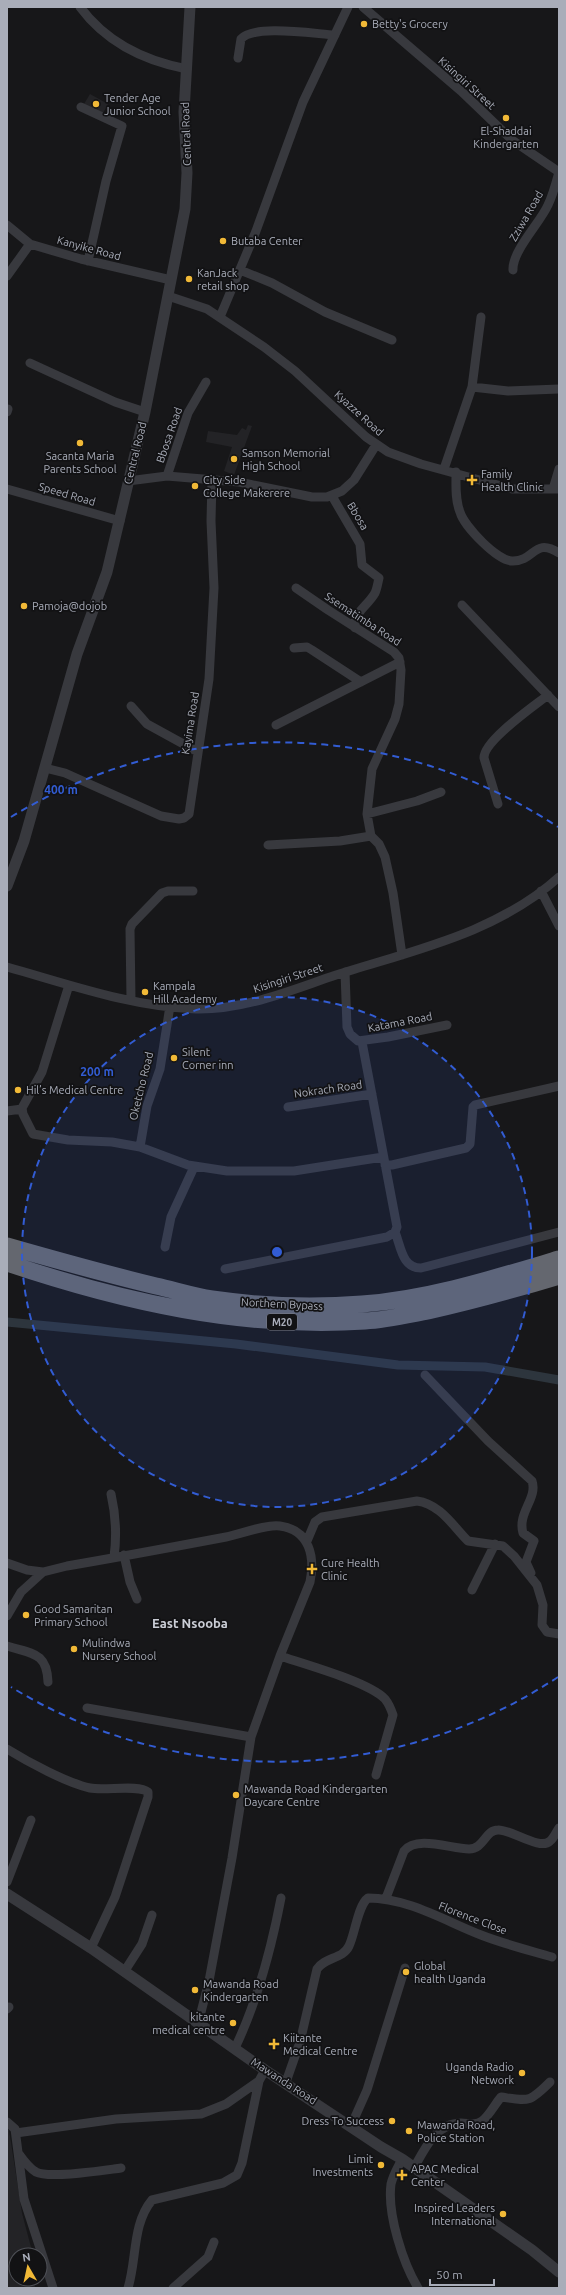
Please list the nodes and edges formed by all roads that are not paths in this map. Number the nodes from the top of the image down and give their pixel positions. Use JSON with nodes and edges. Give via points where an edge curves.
{"nodes":[{"id":1,"x":80,"y":7,"type":"edge"},
{"id":2,"x":190,"y":7,"type":"edge"},
{"id":3,"x":348,"y":7,"type":"edge"},
{"id":4,"x":362,"y":7,"type":"edge"},
{"id":5,"x":88,"y":11,"type":"edge"},
{"id":6,"x":335,"y":35,"type":"junction"},
{"id":7,"x":238,"y":58,"type":"dead end"},
{"id":8,"x":187,"y":69,"type":"junction"},
{"id":9,"x":81,"y":107,"type":"dead end"},
{"id":10,"x":559,"y":172,"type":"edge"},
{"id":11,"x":7,"y":225,"type":"edge"},
{"id":12,"x":30,"y":244,"type":"junction"},
{"id":13,"x":88,"y":261,"type":"junction"},
{"id":14,"x":240,"y":270,"type":"junction"},
{"id":15,"x":513,"y":270,"type":"dead end"},
{"id":16,"x":7,"y":276,"type":"edge"},
{"id":17,"x":171,"y":280,"type":"junction"},
{"id":18,"x":168,"y":296,"type":"junction"},
{"id":19,"x":220,"y":317,"type":"junction"},
{"id":20,"x":481,"y":317,"type":"dead end"},
{"id":21,"x":392,"y":340,"type":"dead end"},
{"id":22,"x":30,"y":363,"type":"dead end"},
{"id":23,"x":206,"y":382,"type":"dead end"},
{"id":24,"x":472,"y":387,"type":"junction"},
{"id":25,"x":559,"y":389,"type":"edge"},
{"id":26,"x":145,"y":412,"type":"junction"},
{"id":27,"x":376,"y":445,"type":"junction"},
{"id":28,"x":444,"y":469,"type":"junction"},
{"id":29,"x":559,"y":469,"type":"edge"},
{"id":30,"x":456,"y":472,"type":"junction"},
{"id":31,"x":167,"y":476,"type":"junction"},
{"id":32,"x":212,"y":480,"type":"junction"},
{"id":33,"x":128,"y":481,"type":"junction"},
{"id":34,"x":7,"y":489,"type":"edge"},
{"id":35,"x":556,"y":489,"type":"edge"},
{"id":36,"x":332,"y":496,"type":"junction"},
{"id":37,"x":120,"y":520,"type":"junction"},
{"id":38,"x":559,"y":553,"type":"edge"},
{"id":39,"x":296,"y":588,"type":"dead end"},
{"id":40,"x":462,"y":605,"type":"dead end"},
{"id":41,"x":355,"y":628,"type":"junction"},
{"id":42,"x":294,"y":648,"type":"dead end"},
{"id":43,"x":400,"y":662,"type":"junction"},
{"id":44,"x":361,"y":682,"type":"junction"},
{"id":45,"x":548,"y":695,"type":"junction"},
{"id":46,"x":131,"y":706,"type":"dead end"},
{"id":47,"x":559,"y":707,"type":"edge"},
{"id":48,"x":276,"y":725,"type":"dead end"},
{"id":49,"x":198,"y":752,"type":"junction"},
{"id":50,"x":45,"y":768,"type":"junction"},
{"id":51,"x":441,"y":792,"type":"dead end"},
{"id":52,"x":498,"y":804,"type":"dead end"},
{"id":53,"x":367,"y":814,"type":"junction"},
{"id":54,"x":371,"y":836,"type":"junction"},
{"id":55,"x":268,"y":845,"type":"dead end"},
{"id":56,"x":559,"y":877,"type":"edge"},
{"id":57,"x":7,"y":886,"type":"edge"},
{"id":58,"x":193,"y":890,"type":"dead end"},
{"id":59,"x":541,"y":891,"type":"junction"},
{"id":60,"x":559,"y":926,"type":"edge"},
{"id":61,"x":402,"y":955,"type":"junction"},
{"id":62,"x":7,"y":967,"type":"edge"},
{"id":63,"x":345,"y":972,"type":"junction"},
{"id":64,"x":69,"y":985,"type":"junction"},
{"id":65,"x":131,"y":1000,"type":"junction"},
{"id":66,"x":170,"y":1006,"type":"junction"},
{"id":67,"x":447,"y":1025,"type":"dead end"},
{"id":68,"x":362,"y":1042,"type":"junction"},
{"id":69,"x":559,"y":1086,"type":"edge"},
{"id":70,"x":372,"y":1094,"type":"junction"},
{"id":71,"x":288,"y":1107,"type":"dead end"},
{"id":72,"x":22,"y":1109,"type":"junction"},
{"id":73,"x":7,"y":1111,"type":"edge"},
{"id":74,"x":140,"y":1147,"type":"junction"},
{"id":75,"x":384,"y":1161,"type":"junction"},
{"id":76,"x":194,"y":1167,"type":"junction"},
{"id":77,"x":396,"y":1232,"type":"junction"},
{"id":78,"x":559,"y":1232,"type":"edge"},
{"id":79,"x":7,"y":1246,"type":"edge"},
{"id":80,"x":165,"y":1247,"type":"dead end"},
{"id":81,"x":559,"y":1259,"type":"edge"},
{"id":82,"x":7,"y":1263,"type":"edge"},
{"id":83,"x":225,"y":1269,"type":"dead end"},
{"id":84,"x":559,"y":1276,"type":"edge"},
{"id":85,"x":425,"y":1375,"type":"dead end"},
{"id":86,"x":111,"y":1494,"type":"dead end"},
{"id":87,"x":308,"y":1542,"type":"junction"},
{"id":88,"x":495,"y":1544,"type":"junction"},
{"id":89,"x":119,"y":1556,"type":"junction"},
{"id":90,"x":7,"y":1563,"type":"edge"},
{"id":91,"x":43,"y":1572,"type":"junction"},
{"id":92,"x":537,"y":1586,"type":"junction"},
{"id":93,"x":472,"y":1590,"type":"dead end"},
{"id":94,"x":137,"y":1599,"type":"dead end"},
{"id":95,"x":8,"y":1610,"type":"edge"},
{"id":96,"x":559,"y":1634,"type":"edge"},
{"id":97,"x":7,"y":1646,"type":"edge"},
{"id":98,"x":280,"y":1656,"type":"junction"},
{"id":99,"x":48,"y":1682,"type":"dead end"},
{"id":100,"x":87,"y":1708,"type":"dead end"},
{"id":101,"x":251,"y":1737,"type":"junction"},
{"id":102,"x":7,"y":1749,"type":"edge"},
{"id":103,"x":376,"y":1775,"type":"dead end"},
{"id":104,"x":31,"y":1820,"type":"dead end"},
{"id":105,"x":559,"y":1828,"type":"edge"},
{"id":106,"x":7,"y":1882,"type":"edge"},
{"id":107,"x":7,"y":1894,"type":"edge"},
{"id":108,"x":281,"y":1898,"type":"dead end"},
{"id":109,"x":386,"y":1898,"type":"junction"},
{"id":110,"x":152,"y":1915,"type":"dead end"},
{"id":111,"x":91,"y":1948,"type":"junction"},
{"id":112,"x":552,"y":1957,"type":"dead end"},
{"id":113,"x":406,"y":1968,"type":"dead end"},
{"id":114,"x":124,"y":1972,"type":"junction"},
{"id":115,"x":198,"y":2024,"type":"junction"},
{"id":116,"x":235,"y":2048,"type":"junction"},
{"id":117,"x":265,"y":2070,"type":"junction"},
{"id":118,"x":259,"y":2081,"type":"junction"},
{"id":119,"x":286,"y":2082,"type":"junction"},
{"id":120,"x":550,"y":2082,"type":"dead end"},
{"id":121,"x":7,"y":2122,"type":"edge"},
{"id":122,"x":351,"y":2126,"type":"junction"},
{"id":123,"x":16,"y":2133,"type":"junction"},
{"id":124,"x":19,"y":2154,"type":"junction"},
{"id":125,"x":402,"y":2159,"type":"junction"},
{"id":126,"x":121,"y":2168,"type":"dead end"},
{"id":127,"x":414,"y":2168,"type":"junction"},
{"id":128,"x":214,"y":2242,"type":"dead end"},
{"id":129,"x":559,"y":2272,"type":"edge"},
{"id":130,"x":53,"y":2288,"type":"edge"},
{"id":131,"x":128,"y":2288,"type":"edge"},
{"id":132,"x":173,"y":2288,"type":"edge"},
{"id":133,"x":418,"y":2288,"type":"edge"}],
"edges":[{"from":1,"to":5,"type":"street"},
{"from":2,"to":8,"type":"street","name":"Central Road"},
{"from":3,"to":6,"type":"street"},
{"from":4,"to":10,"type":"street","name":"Kisingiri Street","via":[[461,92],[512,140]]},
{"from":5,"to":8,"type":"street","via":[[105,34],[120,45],[158,61]]},
{"from":6,"to":7,"type":"street","via":[[248,33],[241,39]]},
{"from":6,"to":14,"type":"street","via":[[304,102]]},
{"from":8,"to":17,"type":"street","name":"Central Road","via":[[184,112],[187,155],[185,201]]},
{"from":9,"to":13,"type":"street","via":[[122,126],[106,181]]},
{"from":10,"to":15,"type":"street","name":"Zziwa Road","via":[[549,203],[522,247]]},
{"from":11,"to":12,"type":"street","name":"Kanyike Road"},
{"from":12,"to":13,"type":"street","name":"Kanyike Road"},
{"from":12,"to":16,"type":"street"},
{"from":13,"to":17,"type":"street","name":"Kanyike Road"},
{"from":14,"to":19,"type":"street"},
{"from":14,"to":21,"type":"street","via":[[266,280],[326,312]]},
{"from":17,"to":18,"type":"street","name":"Central Road"},
{"from":18,"to":19,"type":"street","name":"Kyazze Road","via":[[201,306]]},
{"from":18,"to":26,"type":"street","name":"Central Road"},
{"from":19,"to":27,"type":"street","name":"Kyazze Road","via":[[294,371]]},
{"from":20,"to":24,"type":"street"},
{"from":22,"to":26,"type":"street","via":[[115,402]]},
{"from":23,"to":31,"type":"street","name":"Bbosa Road","via":[[188,413]]},
{"from":24,"to":25,"type":"street","via":[[508,391]]},
{"from":24,"to":28,"type":"street"},
{"from":26,"to":33,"type":"street","name":"Central Road"},
{"from":27,"to":28,"type":"street","name":"Kyazze Road","via":[[412,461]]},
{"from":27,"to":36,"type":"street","via":[[354,480]]},
{"from":28,"to":30,"type":"street","name":"Kyazze Road"},
{"from":29,"to":35,"type":"street"},
{"from":30,"to":35,"type":"street","name":"Kyazze Road","via":[[512,489]]},
{"from":30,"to":38,"type":"street","via":[[460,513],[465,522],[498,557],[507,561],[525,559],[542,547],[551,548]]},
{"from":31,"to":32,"type":"street","name":"Bbosa Road"},
{"from":31,"to":33,"type":"street","name":"Bbosa Road"},
{"from":32,"to":36,"type":"street","name":"Bbosa Road","via":[[249,484],[312,497]]},
{"from":32,"to":49,"type":"street","name":"Kayima Road","via":[[214,588],[209,679]]},
{"from":33,"to":37,"type":"street","name":"Central Road"},
{"from":34,"to":37,"type":"street","name":"Speed Road"},
{"from":36,"to":41,"type":"street","name":"Bbosa","via":[[360,544],[362,565],[379,578],[376,592],[356,616]]},
{"from":37,"to":50,"type":"street","name":"Central Road","via":[[107,572],[73,665]]},
{"from":39,"to":41,"type":"street","name":"Ssematimba Road"},
{"from":40,"to":45,"type":"street"},
{"from":41,"to":43,"type":"street","name":"Ssematimba Road","via":[[394,652]]},
{"from":42,"to":44,"type":"street","via":[[312,650]]},
{"from":43,"to":44,"type":"street"},
{"from":43,"to":53,"type":"street","name":"Ssematimba Road","via":[[399,704],[372,769]]},
{"from":44,"to":48,"type":"street"},
{"from":45,"to":47,"type":"street"},
{"from":45,"to":52,"type":"street","via":[[512,723],[485,751],[484,758]]},
{"from":46,"to":49,"type":"street","via":[[146,724]]},
{"from":49,"to":50,"type":"street","name":"Kayima Road","via":[[189,814],[179,819],[149,812],[65,773]]},
{"from":50,"to":57,"type":"street","name":"Central Road","via":[[24,841]]},
{"from":51,"to":53,"type":"street","via":[[417,802]]},
{"from":53,"to":54,"type":"street","name":"Ssematimba Road"},
{"from":54,"to":55,"type":"street"},
{"from":54,"to":61,"type":"street","name":"Ssematimba Road","via":[[379,844],[385,857]]},
{"from":56,"to":59,"type":"street","name":"Kisingiri Street"},
{"from":58,"to":65,"type":"street","via":[[162,893],[132,924]]},
{"from":59,"to":60,"type":"street"},
{"from":59,"to":61,"type":"street","name":"Kisingiri Street","via":[[480,928]]},
{"from":61,"to":63,"type":"street","name":"Kisingiri Street"},
{"from":62,"to":64,"type":"street","name":"Kisingiri Street"},
{"from":63,"to":66,"type":"street","name":"Kisingiri Street","via":[[244,1004],[210,1009]]},
{"from":63,"to":68,"type":"street","name":"Katama Road","via":[[347,1027],[353,1038]]},
{"from":64,"to":65,"type":"street","name":"Kisingiri Street"},
{"from":64,"to":72,"type":"street","via":[[42,1072]]},
{"from":65,"to":66,"type":"street","name":"Kisingiri Street"},
{"from":66,"to":74,"type":"street","name":"Oketcho Road","via":[[160,1069],[147,1106]]},
{"from":67,"to":68,"type":"street","name":"Katama Road"},
{"from":68,"to":70,"type":"street"},
{"from":69,"to":75,"type":"street","via":[[475,1105],[470,1144],[466,1148],[392,1165]]},
{"from":70,"to":71,"type":"street","name":"Nokrach Road"},
{"from":70,"to":75,"type":"street"},
{"from":72,"to":73,"type":"street"},
{"from":72,"to":74,"type":"street","via":[[35,1134]]},
{"from":74,"to":76,"type":"street"},
{"from":75,"to":76,"type":"street","via":[[294,1171]]},
{"from":75,"to":77,"type":"street"},
{"from":76,"to":80,"type":"street","via":[[171,1217]]},
{"from":77,"to":78,"type":"street","via":[[407,1264],[413,1268]]},
{"from":77,"to":83,"type":"street","via":[[387,1238]]},
{"from":79,"to":81,"type":"highway","name":"Northern Bypass","number":"M20","via":[[211,1299],[315,1307],[407,1298],[477,1283]]},
{"from":82,"to":84,"type":"highway","name":"Northern Bypass","number":"M20","via":[[154,1305],[248,1320],[284,1322],[366,1321],[406,1315],[461,1304]]},
{"from":85,"to":92,"type":"street","via":[[488,1441],[532,1481],[533,1491],[521,1521],[523,1533],[534,1540],[526,1562]]},
{"from":86,"to":89,"type":"street"},
{"from":87,"to":88,"type":"street","via":[[315,1522],[322,1518],[417,1501],[431,1504],[446,1516],[468,1541]]},
{"from":87,"to":89,"type":"street","via":[[301,1535],[285,1527],[273,1526]]},
{"from":87,"to":98,"type":"street","via":[[312,1569],[310,1582]]},
{"from":88,"to":92,"type":"street","via":[[509,1551]]},
{"from":88,"to":93,"type":"street"},
{"from":89,"to":91,"type":"street"},
{"from":89,"to":94,"type":"street"},
{"from":90,"to":91,"type":"street"},
{"from":91,"to":95,"type":"street","via":[[21,1592]]},
{"from":92,"to":96,"type":"street","via":[[543,1604],[542,1625],[547,1632]]},
{"from":97,"to":99,"type":"street","via":[[44,1661],[48,1667]]},
{"from":98,"to":101,"type":"street"},
{"from":98,"to":103,"type":"street","via":[[358,1684],[384,1698],[393,1715]]},
{"from":100,"to":101,"type":"street"},
{"from":101,"to":115,"type":"street","via":[[231,1866]]},
{"from":102,"to":111,"type":"street","via":[[31,1764],[84,1786],[148,1792],[118,1891]]},
{"from":104,"to":106,"type":"street"},
{"from":105,"to":109,"type":"street","via":[[550,1842],[545,1844],[502,1829],[490,1831],[477,1847],[470,1849],[438,1844],[408,1845]]},
{"from":107,"to":111,"type":"street","name":"Mawanda Road"},
{"from":108,"to":116,"type":"street","via":[[256,2001]]},
{"from":109,"to":112,"type":"street","name":"Florence Close","via":[[483,1936]]},
{"from":109,"to":119,"type":"street","via":[[368,1898],[364,1901],[348,1948],[343,1954],[321,1963],[317,1969],[300,2042]]},
{"from":110,"to":114,"type":"street","via":[[142,1944]]},
{"from":111,"to":114,"type":"street","name":"Mawanda Road"},
{"from":113,"to":122,"type":"street","via":[[367,2090]]},
{"from":114,"to":115,"type":"street","name":"Mawanda Road"},
{"from":115,"to":116,"type":"street","name":"Mawanda Road"},
{"from":116,"to":117,"type":"street","name":"Mawanda Road"},
{"from":117,"to":118,"type":"street"},
{"from":117,"to":119,"type":"street","name":"Mawanda Road"},
{"from":118,"to":123,"type":"street","via":[[226,2104],[200,2114],[116,2119]]},
{"from":118,"to":131,"type":"street","via":[[242,2163],[236,2175],[223,2183],[152,2200],[141,2216]]},
{"from":119,"to":122,"type":"street","name":"Mawanda Road"},
{"from":120,"to":127,"type":"street","via":[[527,2101],[501,2097],[483,2120],[475,2125],[459,2122],[435,2135],[428,2142]]},
{"from":121,"to":123,"type":"street","via":[[13,2125]]},
{"from":122,"to":125,"type":"street","name":"Mawanda Road"},
{"from":123,"to":124,"type":"street"},
{"from":124,"to":126,"type":"street","via":[[40,2174]]},
{"from":124,"to":130,"type":"street","via":[[24,2199]]},
{"from":125,"to":127,"type":"street","name":"Mawanda Road"},
{"from":125,"to":133,"type":"street","via":[[391,2186],[392,2203],[403,2259]]},
{"from":127,"to":129,"type":"street","name":"Mawanda Road","via":[[532,2250]]},
{"from":128,"to":132,"type":"street","via":[[208,2257]]}]}
